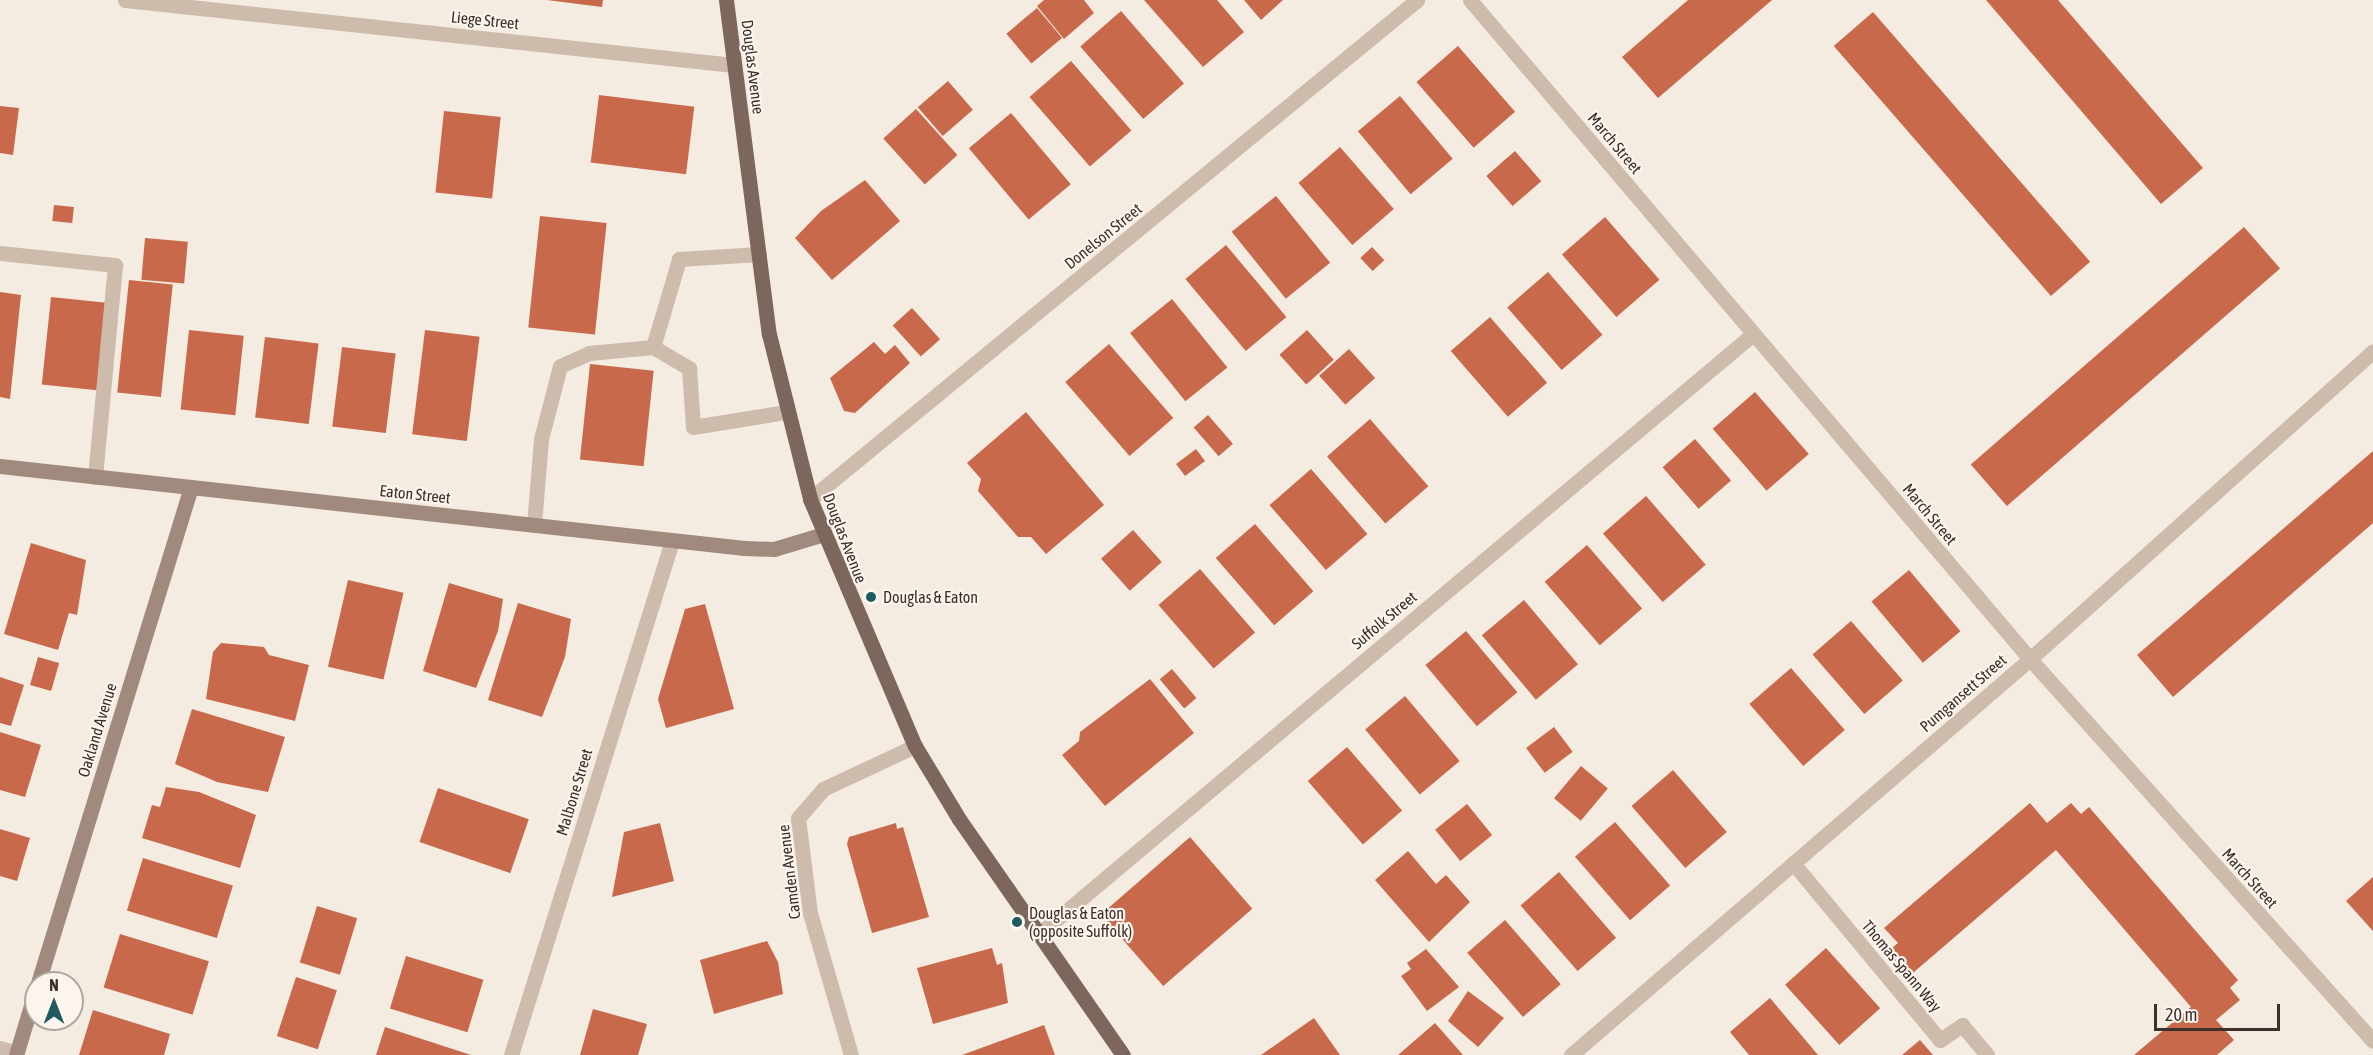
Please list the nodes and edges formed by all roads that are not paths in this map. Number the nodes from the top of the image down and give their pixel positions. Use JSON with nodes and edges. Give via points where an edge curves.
{"nodes":[{"id":1,"x":125,"y":0,"type":"edge"},
{"id":2,"x":726,"y":0,"type":"edge"},
{"id":3,"x":1417,"y":0,"type":"edge"},
{"id":4,"x":1470,"y":0,"type":"edge"},
{"id":5,"x":734,"y":65,"type":"junction"},
{"id":6,"x":0,"y":253,"type":"edge"},
{"id":7,"x":759,"y":254,"type":"junction"},
{"id":8,"x":1753,"y":334,"type":"junction"},
{"id":9,"x":653,"y":346,"type":"junction"},
{"id":10,"x":2373,"y":351,"type":"edge"},
{"id":11,"x":786,"y":412,"type":"junction"},
{"id":12,"x":0,"y":466,"type":"edge"},
{"id":13,"x":95,"y":477,"type":"junction"},
{"id":14,"x":191,"y":487,"type":"junction"},
{"id":15,"x":810,"y":499,"type":"junction"},
{"id":16,"x":534,"y":525,"type":"junction"},
{"id":17,"x":824,"y":534,"type":"junction"},
{"id":18,"x":672,"y":541,"type":"junction"},
{"id":19,"x":2030,"y":659,"type":"junction"},
{"id":20,"x":915,"y":746,"type":"junction"},
{"id":21,"x":1793,"y":863,"type":"junction"},
{"id":22,"x":1039,"y":934,"type":"junction"},
{"id":23,"x":42,"y":971,"type":"edge"},
{"id":24,"x":24,"y":1028,"type":"edge"},
{"id":25,"x":2373,"y":1041,"type":"edge"},
{"id":26,"x":0,"y":1048,"type":"edge"},
{"id":27,"x":16,"y":1054,"type":"edge"},
{"id":28,"x":511,"y":1055,"type":"edge"},
{"id":29,"x":851,"y":1055,"type":"edge"},
{"id":30,"x":1124,"y":1055,"type":"edge"},
{"id":31,"x":1571,"y":1055,"type":"edge"},
{"id":32,"x":1987,"y":1055,"type":"edge"}],
"edges":[{"from":1,"to":5,"type":"street","name":"Liege Street"},
{"from":2,"to":5,"type":"main road","name":"Douglas Avenue"},
{"from":3,"to":15,"type":"street","name":"Donelson Street"},
{"from":4,"to":8,"type":"street","name":"March Street"},
{"from":5,"to":7,"type":"main road","name":"Douglas Avenue"},
{"from":6,"to":13,"type":"street","via":[[115,265]]},
{"from":7,"to":9,"type":"street","via":[[679,259]]},
{"from":7,"to":11,"type":"main road","name":"Douglas Avenue"},
{"from":8,"to":19,"type":"street","name":"March Street"},
{"from":8,"to":22,"type":"street","name":"Suffolk Street"},
{"from":9,"to":11,"type":"street","via":[[689,368],[693,427]]},
{"from":9,"to":16,"type":"street","via":[[589,353],[560,366],[541,439]]},
{"from":10,"to":19,"type":"street","name":"Pumgansett Street"},
{"from":11,"to":15,"type":"main road","name":"Douglas Avenue"},
{"from":12,"to":13,"type":"street","name":"Eaton Street"},
{"from":13,"to":14,"type":"street","name":"Eaton Street"},
{"from":14,"to":16,"type":"street","name":"Eaton Street"},
{"from":14,"to":23,"type":"street","name":"Oakland Avenue"},
{"from":15,"to":17,"type":"main road","name":"Douglas Avenue"},
{"from":16,"to":18,"type":"street","name":"Eaton Street"},
{"from":17,"to":18,"type":"street","name":"Eaton Street","via":[[774,549]]},
{"from":17,"to":20,"type":"main road","name":"Douglas Avenue"},
{"from":18,"to":28,"type":"street","name":"Malbone Street"},
{"from":19,"to":21,"type":"street","name":"Pumgansett Street"},
{"from":19,"to":25,"type":"street","name":"March Street"},
{"from":20,"to":22,"type":"main road","name":"Douglas Avenue"},
{"from":20,"to":29,"type":"street","name":"Camden Avenue","via":[[823,789],[798,818],[810,913]]},
{"from":21,"to":31,"type":"street","name":"Pumgansett Street"},
{"from":21,"to":32,"type":"street","name":"Thomas Spann Way","via":[[1940,1040],[1962,1025]]},
{"from":22,"to":30,"type":"main road","name":"Douglas Avenue"},
{"from":24,"to":27,"type":"street"},
{"from":26,"to":27,"type":"street"}]}
